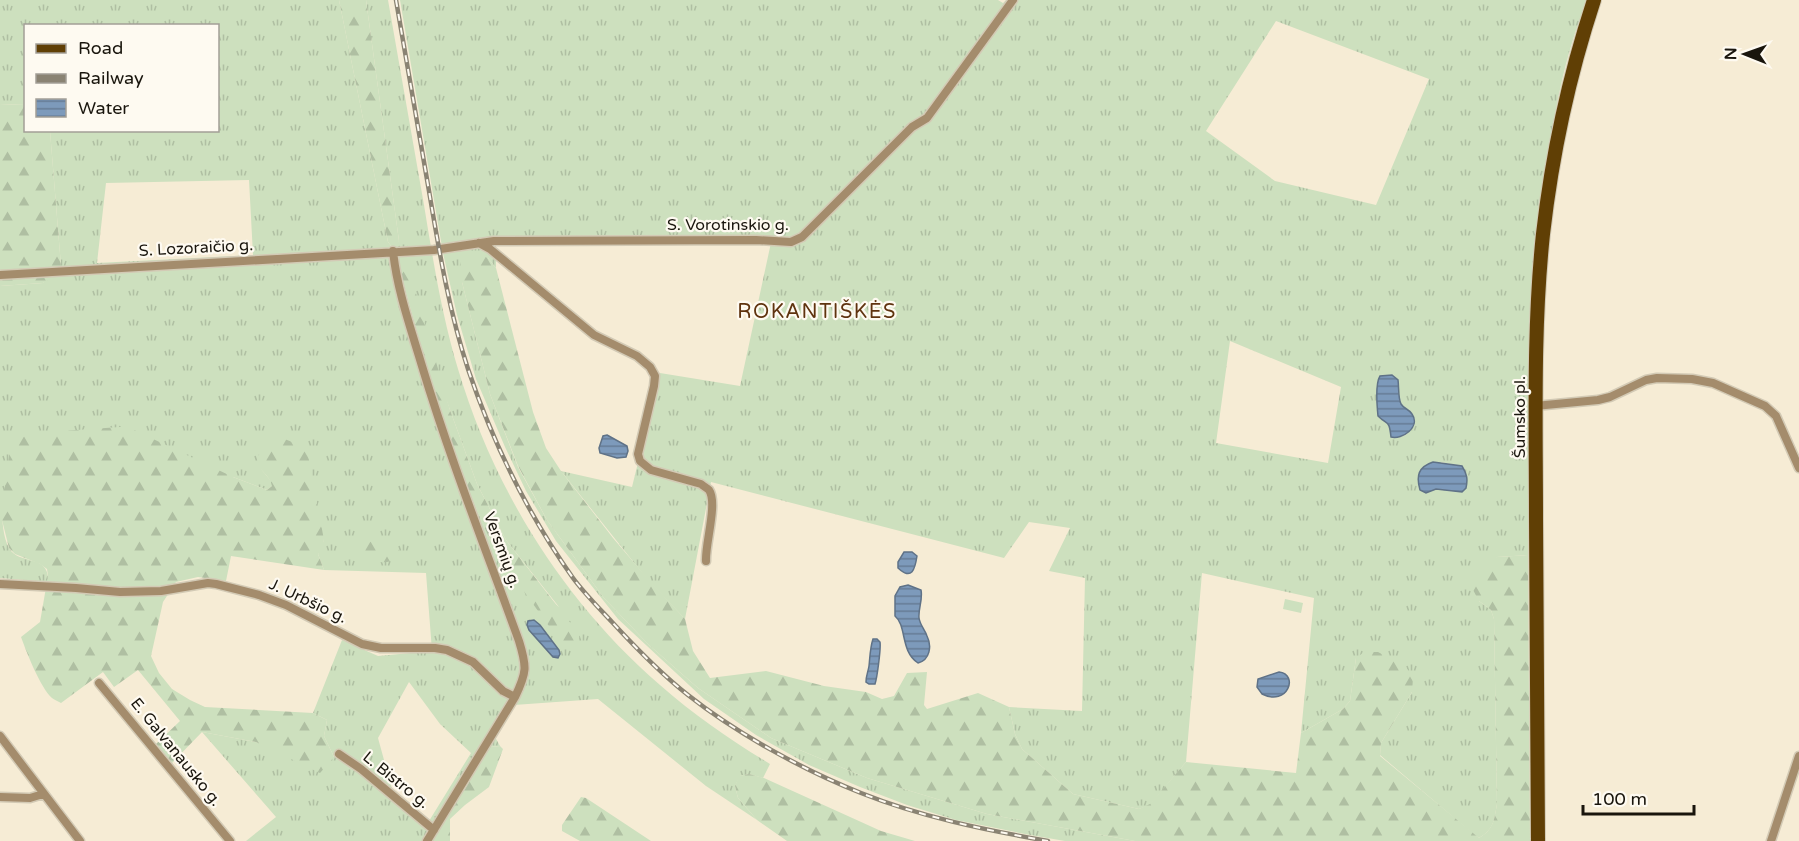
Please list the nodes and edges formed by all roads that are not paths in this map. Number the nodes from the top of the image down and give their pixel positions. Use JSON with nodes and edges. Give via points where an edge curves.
{"nodes":[{"id":1,"x":1012,"y":0,"type":"edge"},
{"id":2,"x":1594,"y":0,"type":"edge"},
{"id":3,"x":479,"y":243,"type":"junction"},
{"id":4,"x":393,"y":251,"type":"junction"},
{"id":5,"x":0,"y":275,"type":"edge"},
{"id":6,"x":1536,"y":406,"type":"junction"},
{"id":7,"x":1799,"y":468,"type":"edge"},
{"id":8,"x":706,"y":561,"type":"dead end"},
{"id":9,"x":0,"y":584,"type":"edge"},
{"id":10,"x":99,"y":683,"type":"dead end"},
{"id":11,"x":514,"y":697,"type":"junction"},
{"id":12,"x":0,"y":736,"type":"edge"},
{"id":13,"x":339,"y":754,"type":"dead end"},
{"id":14,"x":1799,"y":756,"type":"edge"},
{"id":15,"x":43,"y":794,"type":"junction"},
{"id":16,"x":0,"y":797,"type":"edge"},
{"id":17,"x":434,"y":830,"type":"junction"},
{"id":18,"x":80,"y":841,"type":"edge"},
{"id":19,"x":230,"y":841,"type":"edge"},
{"id":20,"x":427,"y":841,"type":"edge"},
{"id":21,"x":1538,"y":841,"type":"edge"},
{"id":22,"x":1771,"y":841,"type":"edge"}],
"edges":[{"from":1,"to":3,"type":"street","name":"S. Vorotinskio g.","via":[[927,118],[912,127],[802,237],[791,242]]},
{"from":2,"to":6,"type":"main road","name":"Šumsko pl.","via":[[1564,105],[1549,189],[1539,280]]},
{"from":3,"to":4,"type":"street","name":"S. Vorotinskio g."},
{"from":3,"to":8,"type":"street","via":[[594,335],[637,356],[650,367],[655,376],[654,386],[638,454],[640,461],[651,470],[708,489],[712,505]]},
{"from":4,"to":5,"type":"street","name":"S. Lozoraičio g."},
{"from":4,"to":11,"type":"street","name":"Versmių g.","via":[[436,414],[524,659],[523,680]]},
{"from":6,"to":7,"type":"street","via":[[1598,400],[1657,378],[1692,378],[1765,406],[1776,416]]},
{"from":6,"to":21,"type":"main road","name":"Šumsko pl."},
{"from":9,"to":11,"type":"street","name":"J. Urbšio g.","via":[[120,592],[216,584],[286,605],[362,644],[447,650],[473,662]]},
{"from":10,"to":19,"type":"street","name":"E. Galvanausko g."},
{"from":11,"to":17,"type":"street","name":"Versmių g."},
{"from":12,"to":15,"type":"street"},
{"from":13,"to":17,"type":"street","name":"L. Bistro g."},
{"from":14,"to":22,"type":"street"},
{"from":15,"to":16,"type":"street","via":[[30,798]]},
{"from":15,"to":18,"type":"street"},
{"from":17,"to":20,"type":"street","name":"Versmių g."}]}
